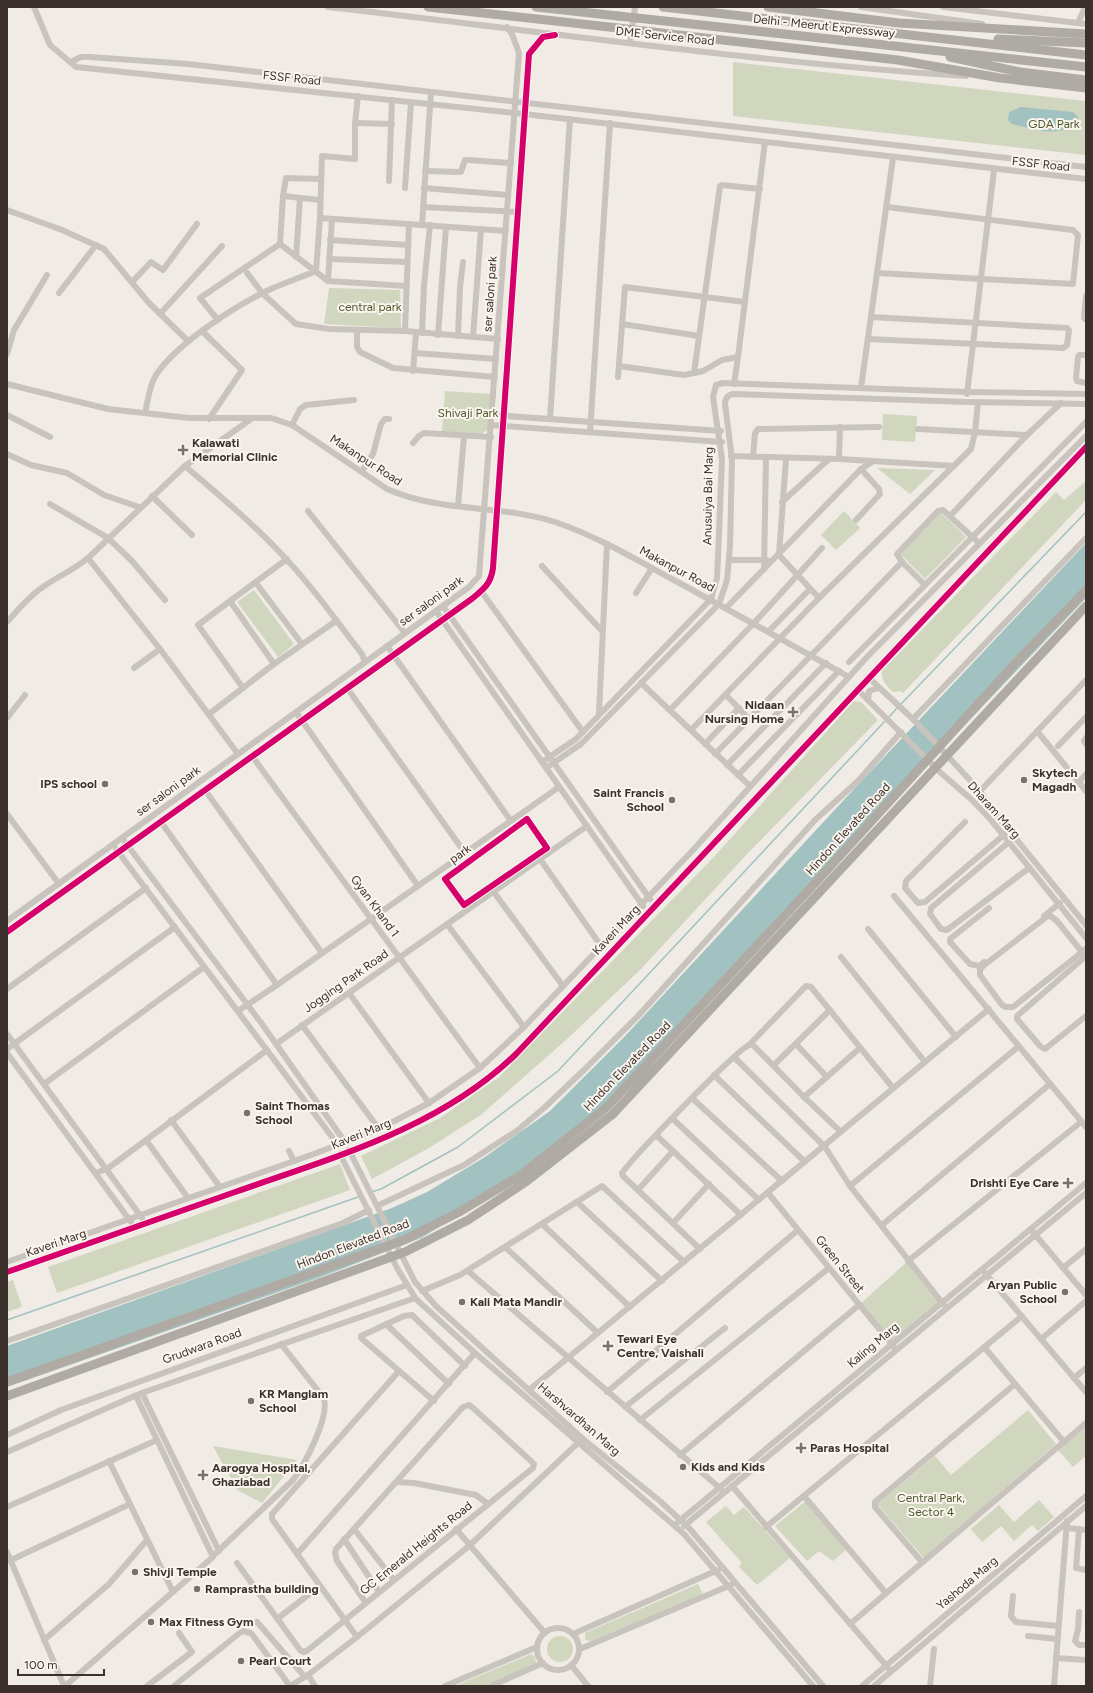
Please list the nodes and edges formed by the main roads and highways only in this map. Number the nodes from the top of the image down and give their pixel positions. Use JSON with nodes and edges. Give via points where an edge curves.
{"nodes":[{"id":1,"x":428,"y":7,"type":"edge"},
{"id":2,"x":536,"y":7,"type":"edge"},
{"id":3,"x":663,"y":7,"type":"edge"},
{"id":4,"x":768,"y":7,"type":"edge"},
{"id":5,"x":1086,"y":34,"type":"edge"},
{"id":6,"x":947,"y":39,"type":"junction"},
{"id":7,"x":1086,"y":43,"type":"edge"},
{"id":8,"x":901,"y":46,"type":"junction"},
{"id":9,"x":1086,"y":55,"type":"edge"},
{"id":10,"x":1086,"y":67,"type":"edge"},
{"id":11,"x":1086,"y":80,"type":"edge"},
{"id":12,"x":1086,"y":88,"type":"edge"},
{"id":13,"x":1086,"y":590,"type":"edge"},
{"id":14,"x":1086,"y":606,"type":"edge"},
{"id":15,"x":7,"y":1382,"type":"edge"},
{"id":16,"x":7,"y":1396,"type":"edge"}],
"edges":[{"from":1,"to":12,"type":"highway","bridge":true,"via":[[898,60],[1000,78]]},
{"from":2,"to":8,"type":"highway","name":"Delhi - Meerut Expressway","bridge":true},
{"from":3,"to":6,"type":"highway","name":"Delhi - Meerut Expressway"},
{"from":4,"to":5,"type":"highway","via":[[899,23]]},
{"from":6,"to":7,"type":"highway"},
{"from":6,"to":9,"type":"highway","name":"Delhi - Meerut Expressway"},
{"from":8,"to":10,"type":"highway","name":"Delhi - Meerut Expressway"},
{"from":8,"to":11,"type":"highway","via":[[1020,72]]},
{"from":13,"to":15,"type":"highway","name":"Hindon Elevated Road","bridge":true,"via":[[1010,669],[607,1107],[521,1175],[461,1211],[404,1240]]},
{"from":14,"to":16,"type":"highway","name":"Hindon Elevated Road","bridge":true,"via":[[613,1114],[527,1181],[468,1220],[405,1252]]}]}
